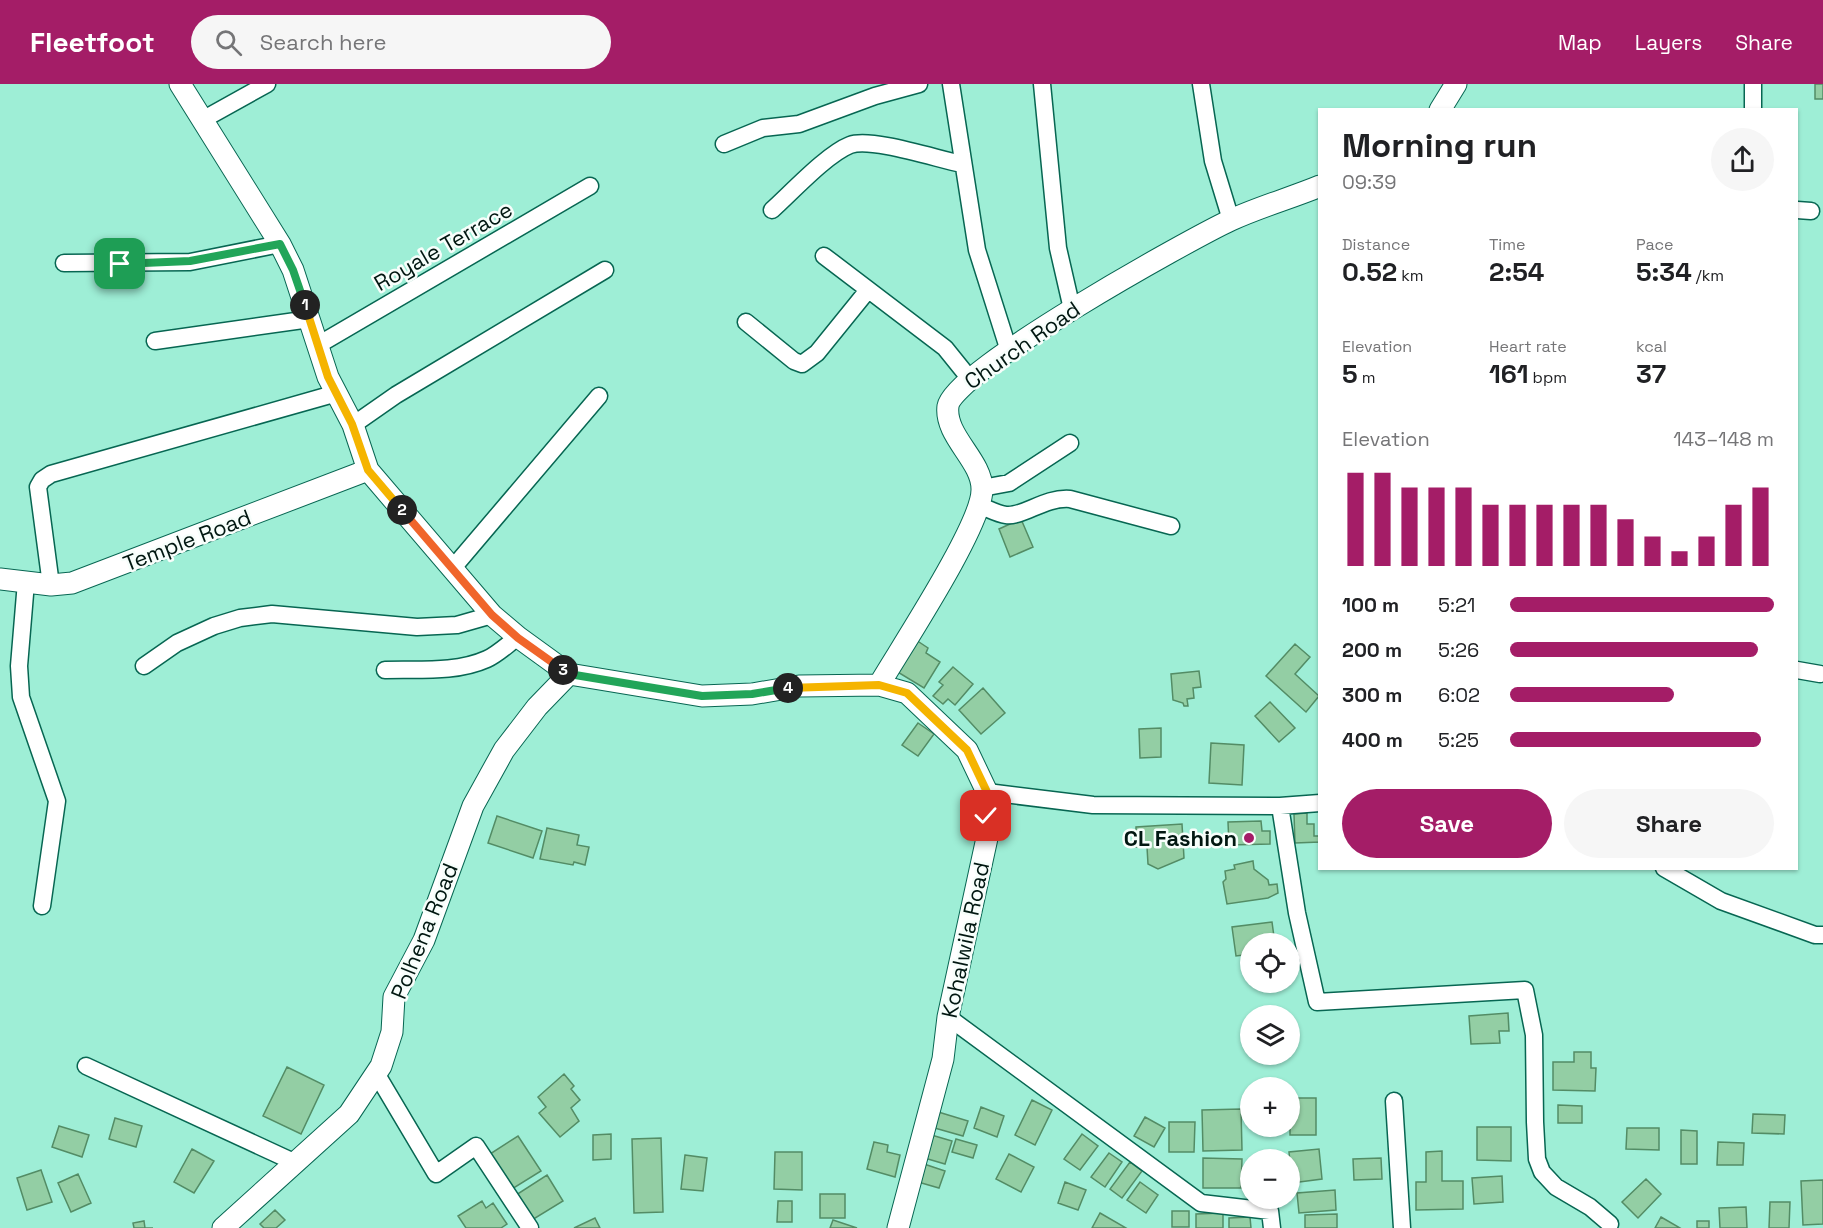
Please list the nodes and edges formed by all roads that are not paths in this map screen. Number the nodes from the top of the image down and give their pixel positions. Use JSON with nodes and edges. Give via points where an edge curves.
{"nodes":[{"id":1,"x":180,"y":84,"type":"edge"},
{"id":2,"x":267,"y":84,"type":"edge"},
{"id":3,"x":919,"y":84,"type":"edge"},
{"id":4,"x":951,"y":84,"type":"edge"},
{"id":5,"x":1042,"y":84,"type":"edge"},
{"id":6,"x":1201,"y":84,"type":"edge"},
{"id":7,"x":1456,"y":84,"type":"edge"},
{"id":8,"x":1753,"y":84,"type":"edge"},
{"id":9,"x":1441,"y":108,"type":"edge"},
{"id":10,"x":1753,"y":108,"type":"edge"},
{"id":11,"x":204,"y":119,"type":"junction"},
{"id":12,"x":724,"y":144,"type":"dead end"},
{"id":13,"x":962,"y":164,"type":"junction"},
{"id":14,"x":590,"y":186,"type":"dead end"},
{"id":15,"x":1318,"y":187,"type":"edge"},
{"id":16,"x":772,"y":210,"type":"dead end"},
{"id":17,"x":1231,"y":220,"type":"junction"},
{"id":18,"x":280,"y":244,"type":"junction"},
{"id":19,"x":824,"y":256,"type":"dead end"},
{"id":20,"x":64,"y":262,"type":"dead end"},
{"id":21,"x":605,"y":270,"type":"dead end"},
{"id":22,"x":868,"y":290,"type":"junction"},
{"id":23,"x":1072,"y":309,"type":"junction"},
{"id":24,"x":309,"y":319,"type":"junction"},
{"id":25,"x":746,"y":322,"type":"dead end"},
{"id":26,"x":155,"y":341,"type":"dead end"},
{"id":27,"x":318,"y":345,"type":"junction"},
{"id":28,"x":1008,"y":351,"type":"junction"},
{"id":29,"x":970,"y":379,"type":"junction"},
{"id":30,"x":337,"y":393,"type":"junction"},
{"id":31,"x":599,"y":396,"type":"dead end"},
{"id":32,"x":352,"y":424,"type":"junction"},
{"id":33,"x":1070,"y":443,"type":"dead end"},
{"id":34,"x":368,"y":470,"type":"junction"},
{"id":35,"x":980,"y":497,"type":"junction"},
{"id":36,"x":1172,"y":526,"type":"dead end"},
{"id":37,"x":452,"y":569,"type":"junction"},
{"id":38,"x":0,"y":579,"type":"edge"},
{"id":39,"x":26,"y":582,"type":"junction"},
{"id":40,"x":51,"y":585,"type":"junction"},
{"id":41,"x":492,"y":615,"type":"junction"},
{"id":42,"x":518,"y":638,"type":"junction"},
{"id":43,"x":144,"y":666,"type":"dead end"},
{"id":44,"x":385,"y":670,"type":"dead end"},
{"id":45,"x":1798,"y":670,"type":"edge"},
{"id":46,"x":569,"y":674,"type":"junction"},
{"id":47,"x":1820,"y":674,"type":"dead end"},
{"id":48,"x":879,"y":685,"type":"junction"},
{"id":49,"x":987,"y":792,"type":"junction"},
{"id":50,"x":1318,"y":803,"type":"edge"},
{"id":51,"x":1280,"y":806,"type":"junction"},
{"id":52,"x":1667,"y":870,"type":"edge"},
{"id":53,"x":42,"y":906,"type":"dead end"},
{"id":54,"x":1823,"y":935,"type":"edge"},
{"id":55,"x":948,"y":1017,"type":"junction"},
{"id":56,"x":86,"y":1066,"type":"dead end"},
{"id":57,"x":376,"y":1073,"type":"junction"},
{"id":58,"x":1394,"y":1101,"type":"dead end"},
{"id":59,"x":296,"y":1163,"type":"junction"},
{"id":60,"x":1611,"y":1227,"type":"edge"},
{"id":61,"x":224,"y":1228,"type":"edge"},
{"id":62,"x":530,"y":1228,"type":"edge"},
{"id":63,"x":898,"y":1228,"type":"edge"},
{"id":64,"x":1272,"y":1228,"type":"edge"},
{"id":65,"x":1402,"y":1228,"type":"edge"}],
"edges":[{"from":1,"to":11,"type":"street","name":"Kohalwila Road"},
{"from":2,"to":11,"type":"street"},
{"from":3,"to":12,"type":"street","via":[[799,124],[763,128]]},
{"from":4,"to":13,"type":"street"},
{"from":5,"to":23,"type":"street","via":[[1058,248]]},
{"from":6,"to":17,"type":"street","via":[[1213,161]]},
{"from":7,"to":9,"type":"street"},
{"from":8,"to":10,"type":"street"},
{"from":11,"to":18,"type":"street","name":"Kohalwila Road"},
{"from":13,"to":16,"type":"street","via":[[873,142],[851,145],[835,154]]},
{"from":13,"to":28,"type":"street","via":[[977,250]]},
{"from":14,"to":27,"type":"street","name":"Royale Terrace"},
{"from":15,"to":17,"type":"street","name":"Church Road"},
{"from":17,"to":23,"type":"street","name":"Church Road"},
{"from":18,"to":20,"type":"street","via":[[190,261]]},
{"from":18,"to":24,"type":"street","name":"Kohalwila Road"},
{"from":19,"to":22,"type":"street"},
{"from":21,"to":32,"type":"street"},
{"from":22,"to":25,"type":"street","via":[[817,353],[802,364]]},
{"from":22,"to":29,"type":"street","via":[[945,348]]},
{"from":23,"to":28,"type":"street","name":"Church Road"},
{"from":24,"to":26,"type":"street"},
{"from":24,"to":27,"type":"street","name":"Kohalwila Road"},
{"from":27,"to":30,"type":"street","name":"Kohalwila Road"},
{"from":28,"to":29,"type":"street","name":"Church Road"},
{"from":29,"to":35,"type":"street","name":"Church Road","via":[[948,405],[950,420]]},
{"from":30,"to":32,"type":"street","name":"Kohalwila Road"},
{"from":30,"to":40,"type":"street","via":[[42,480],[38,487]]},
{"from":31,"to":37,"type":"street"},
{"from":32,"to":34,"type":"street","name":"Kohalwila Road"},
{"from":33,"to":35,"type":"street"},
{"from":34,"to":37,"type":"street","name":"Kohalwila Road"},
{"from":34,"to":40,"type":"street","name":"Temple Road","via":[[94,576]]},
{"from":35,"to":36,"type":"street","via":[[1006,515],[1055,498]]},
{"from":35,"to":48,"type":"street","via":[[968,533]]},
{"from":37,"to":41,"type":"street","name":"Kohalwila Road"},
{"from":38,"to":39,"type":"street","name":"Temple Road"},
{"from":39,"to":40,"type":"street","name":"Temple Road"},
{"from":39,"to":53,"type":"street","via":[[19,666],[21,698],[57,801]]},
{"from":41,"to":42,"type":"street","name":"Kohalwila Road"},
{"from":41,"to":43,"type":"street","via":[[457,625],[417,627],[272,614],[240,618],[177,643]]},
{"from":42,"to":44,"type":"street","via":[[489,658],[472,664]]},
{"from":42,"to":46,"type":"street","name":"Kohalwila Road"},
{"from":45,"to":47,"type":"street"},
{"from":46,"to":48,"type":"street","name":"Kohalwila Road","via":[[702,696],[752,694],[799,686]]},
{"from":46,"to":57,"type":"street","name":"Polhena Road","via":[[504,750],[473,806],[424,940],[394,997],[392,1032]]},
{"from":48,"to":49,"type":"street","name":"Kohalwila Road","via":[[907,693],[934,717],[967,750]]},
{"from":49,"to":51,"type":"street","via":[[1093,805]]},
{"from":49,"to":55,"type":"street","name":"Kohalwila Road","via":[[987,838]]},
{"from":50,"to":51,"type":"street"},
{"from":51,"to":60,"type":"street","via":[[1297,914],[1317,1002],[1525,990],[1534,1035],[1537,1159],[1542,1172],[1556,1187],[1590,1207]]},
{"from":52,"to":54,"type":"street","via":[[1721,901],[1815,936]]},
{"from":55,"to":63,"type":"street","name":"Kohalwila Road","via":[[943,1059]]},
{"from":55,"to":64,"type":"street","via":[[1201,1203],[1270,1211]]},
{"from":56,"to":59,"type":"street"},
{"from":57,"to":59,"type":"street","name":"Polhena Road","via":[[349,1114]]},
{"from":57,"to":62,"type":"street","via":[[435,1174],[476,1146]]},
{"from":58,"to":65,"type":"street"},
{"from":59,"to":61,"type":"street","name":"Polhena Road"}]}
